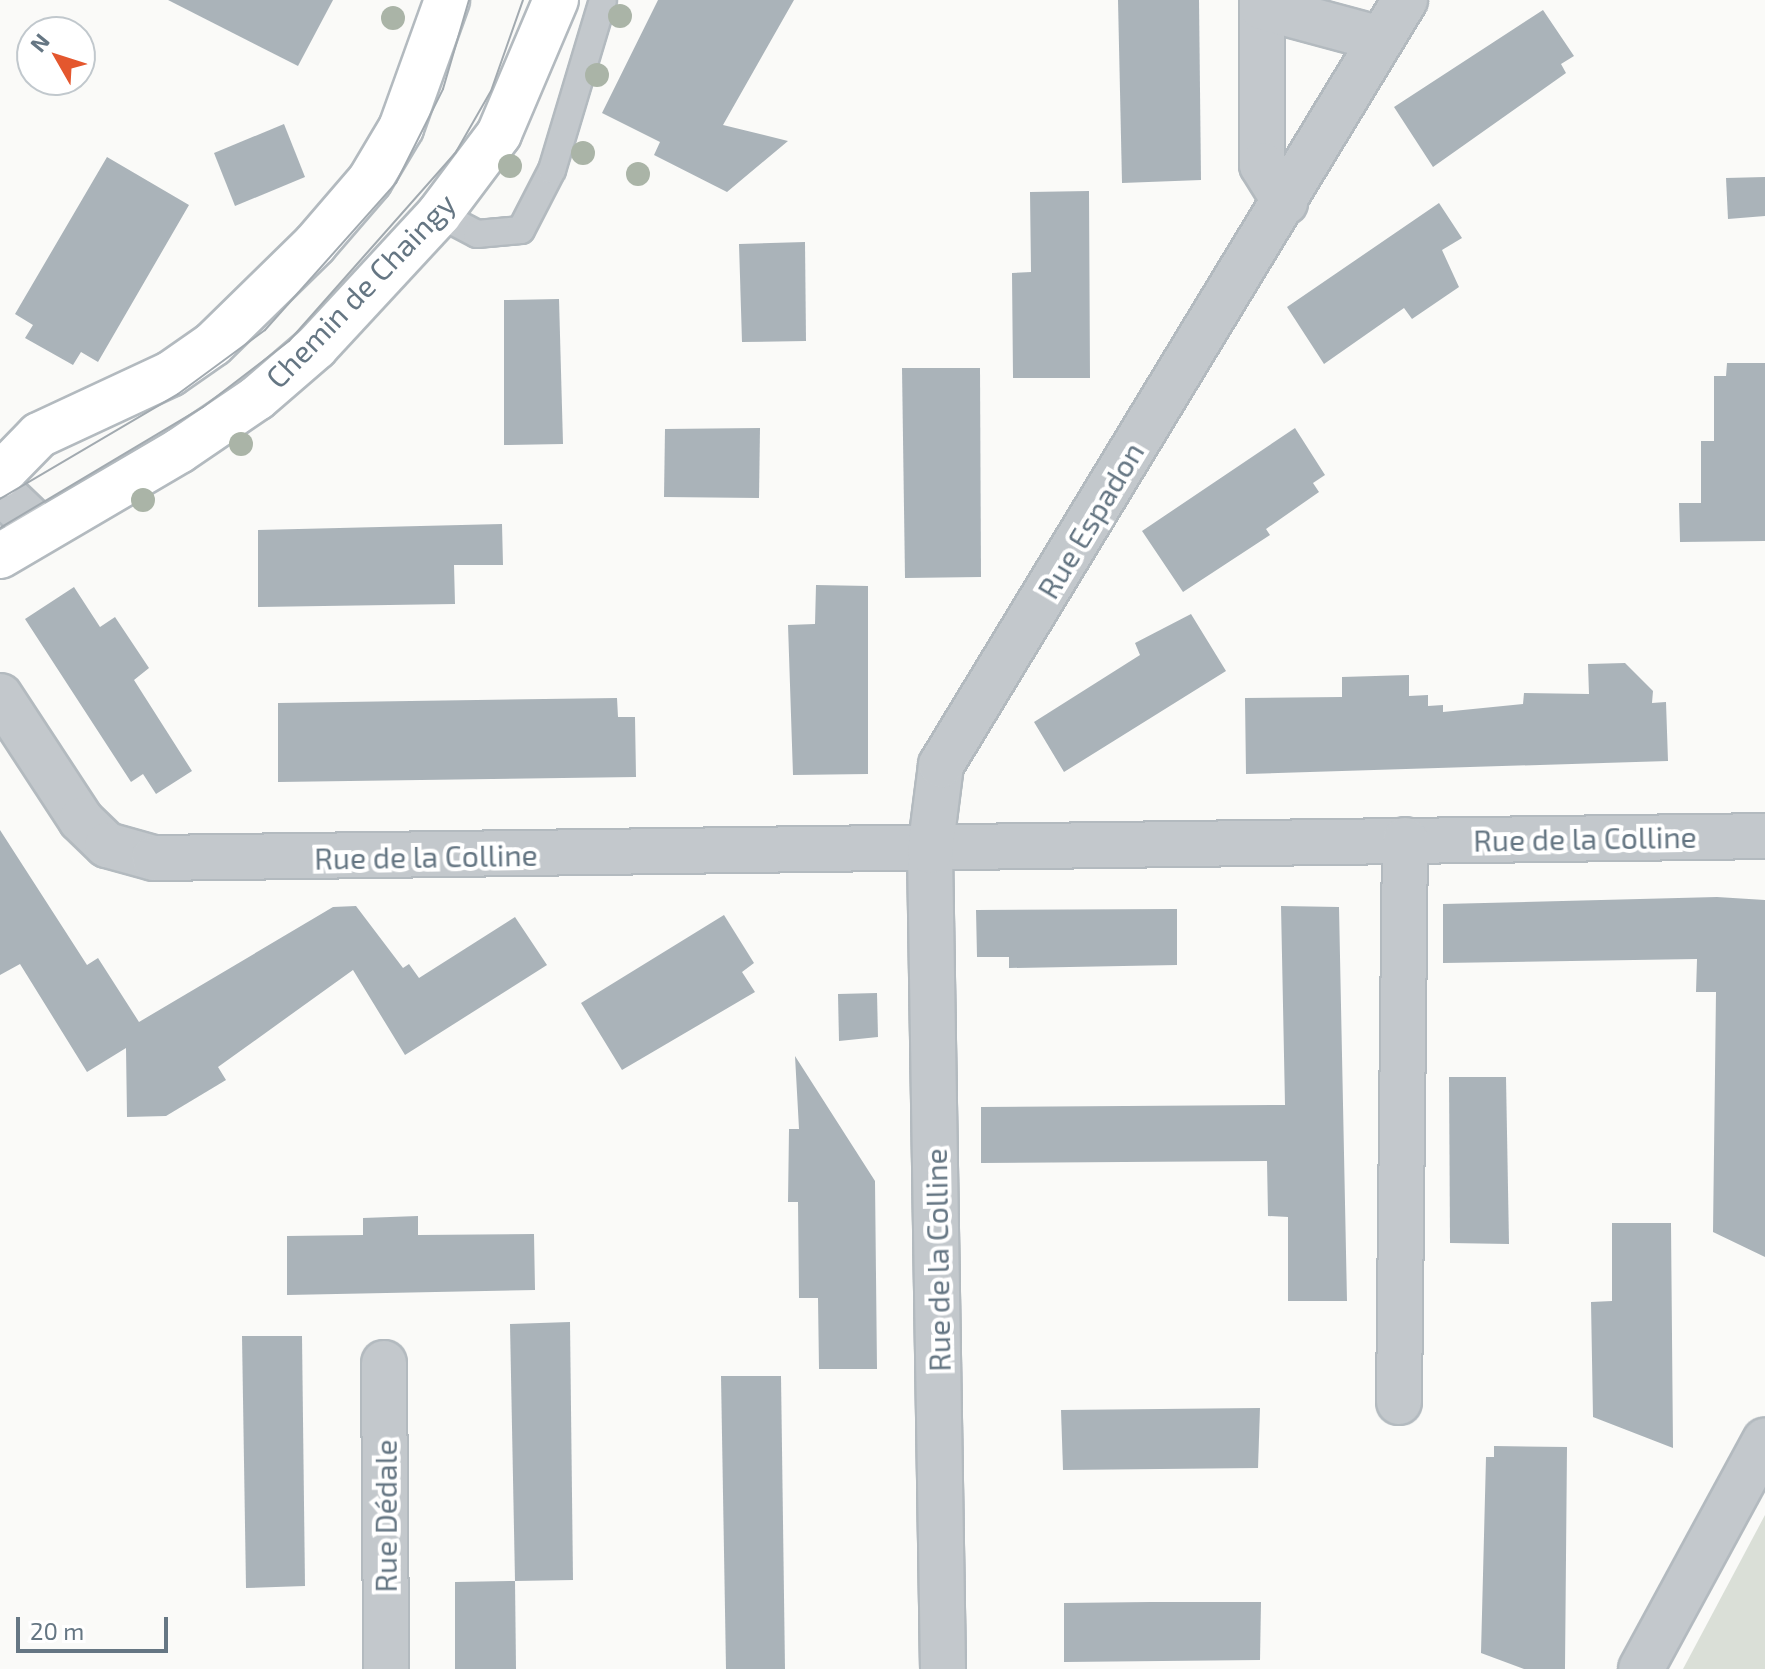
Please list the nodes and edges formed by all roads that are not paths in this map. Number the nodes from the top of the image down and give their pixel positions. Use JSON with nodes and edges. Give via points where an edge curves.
{"nodes":[{"id":1,"x":447,"y":0,"type":"edge"},
{"id":2,"x":556,"y":0,"type":"edge"},
{"id":3,"x":603,"y":0,"type":"edge"},
{"id":4,"x":1405,"y":0,"type":"edge"},
{"id":5,"x":1262,"y":3,"type":"edge"},
{"id":6,"x":1381,"y":39,"type":"junction"},
{"id":7,"x":1285,"y":202,"type":"junction"},
{"id":8,"x":439,"y":214,"type":"junction"},
{"id":9,"x":0,"y":475,"type":"edge"},
{"id":10,"x":0,"y":491,"type":"edge"},
{"id":11,"x":41,"y":530,"type":"junction"},
{"id":12,"x":0,"y":556,"type":"edge"},
{"id":13,"x":0,"y":696,"type":"edge"},
{"id":14,"x":1765,"y":836,"type":"edge"},
{"id":15,"x":1405,"y":840,"type":"junction"},
{"id":16,"x":930,"y":851,"type":"junction"},
{"id":17,"x":384,"y":1363,"type":"dead end"},
{"id":18,"x":1399,"y":1402,"type":"dead end"},
{"id":19,"x":1765,"y":1441,"type":"edge"},
{"id":20,"x":386,"y":1669,"type":"edge"},
{"id":21,"x":943,"y":1669,"type":"edge"},
{"id":22,"x":1641,"y":1669,"type":"edge"}],
"edges":[{"from":1,"to":9,"type":"street","via":[[401,128],[370,180],[315,244],[213,344],[170,374],[39,435]]},
{"from":2,"to":8,"type":"street","name":"Chemin de Chaingy","via":[[517,102]]},
{"from":3,"to":8,"type":"lane","via":[[552,170],[521,230],[477,234]]},
{"from":4,"to":6,"type":"street","name":"Rue Espadon"},
{"from":5,"to":6,"type":"street"},
{"from":5,"to":7,"type":"street","via":[[1262,165]]},
{"from":6,"to":7,"type":"street","name":"Rue Espadon"},
{"from":7,"to":16,"type":"street","name":"Rue Espadon","via":[[941,765]]},
{"from":8,"to":11,"type":"street","name":"Chemin de Chaingy","via":[[316,347],[257,398],[179,451]]},
{"from":10,"to":11,"type":"street"},
{"from":11,"to":12,"type":"street","name":"Chemin de Chaingy"},
{"from":13,"to":16,"type":"street","name":"Rue de la Colline","via":[[81,820],[107,845],[154,858]]},
{"from":14,"to":15,"type":"street","name":"Rue de la Colline"},
{"from":15,"to":16,"type":"street","name":"Rue de la Colline"},
{"from":15,"to":18,"type":"street"},
{"from":16,"to":21,"type":"street","name":"Rue de la Colline"},
{"from":17,"to":20,"type":"street","name":"Rue Dédale"},
{"from":19,"to":22,"type":"street"}]}
